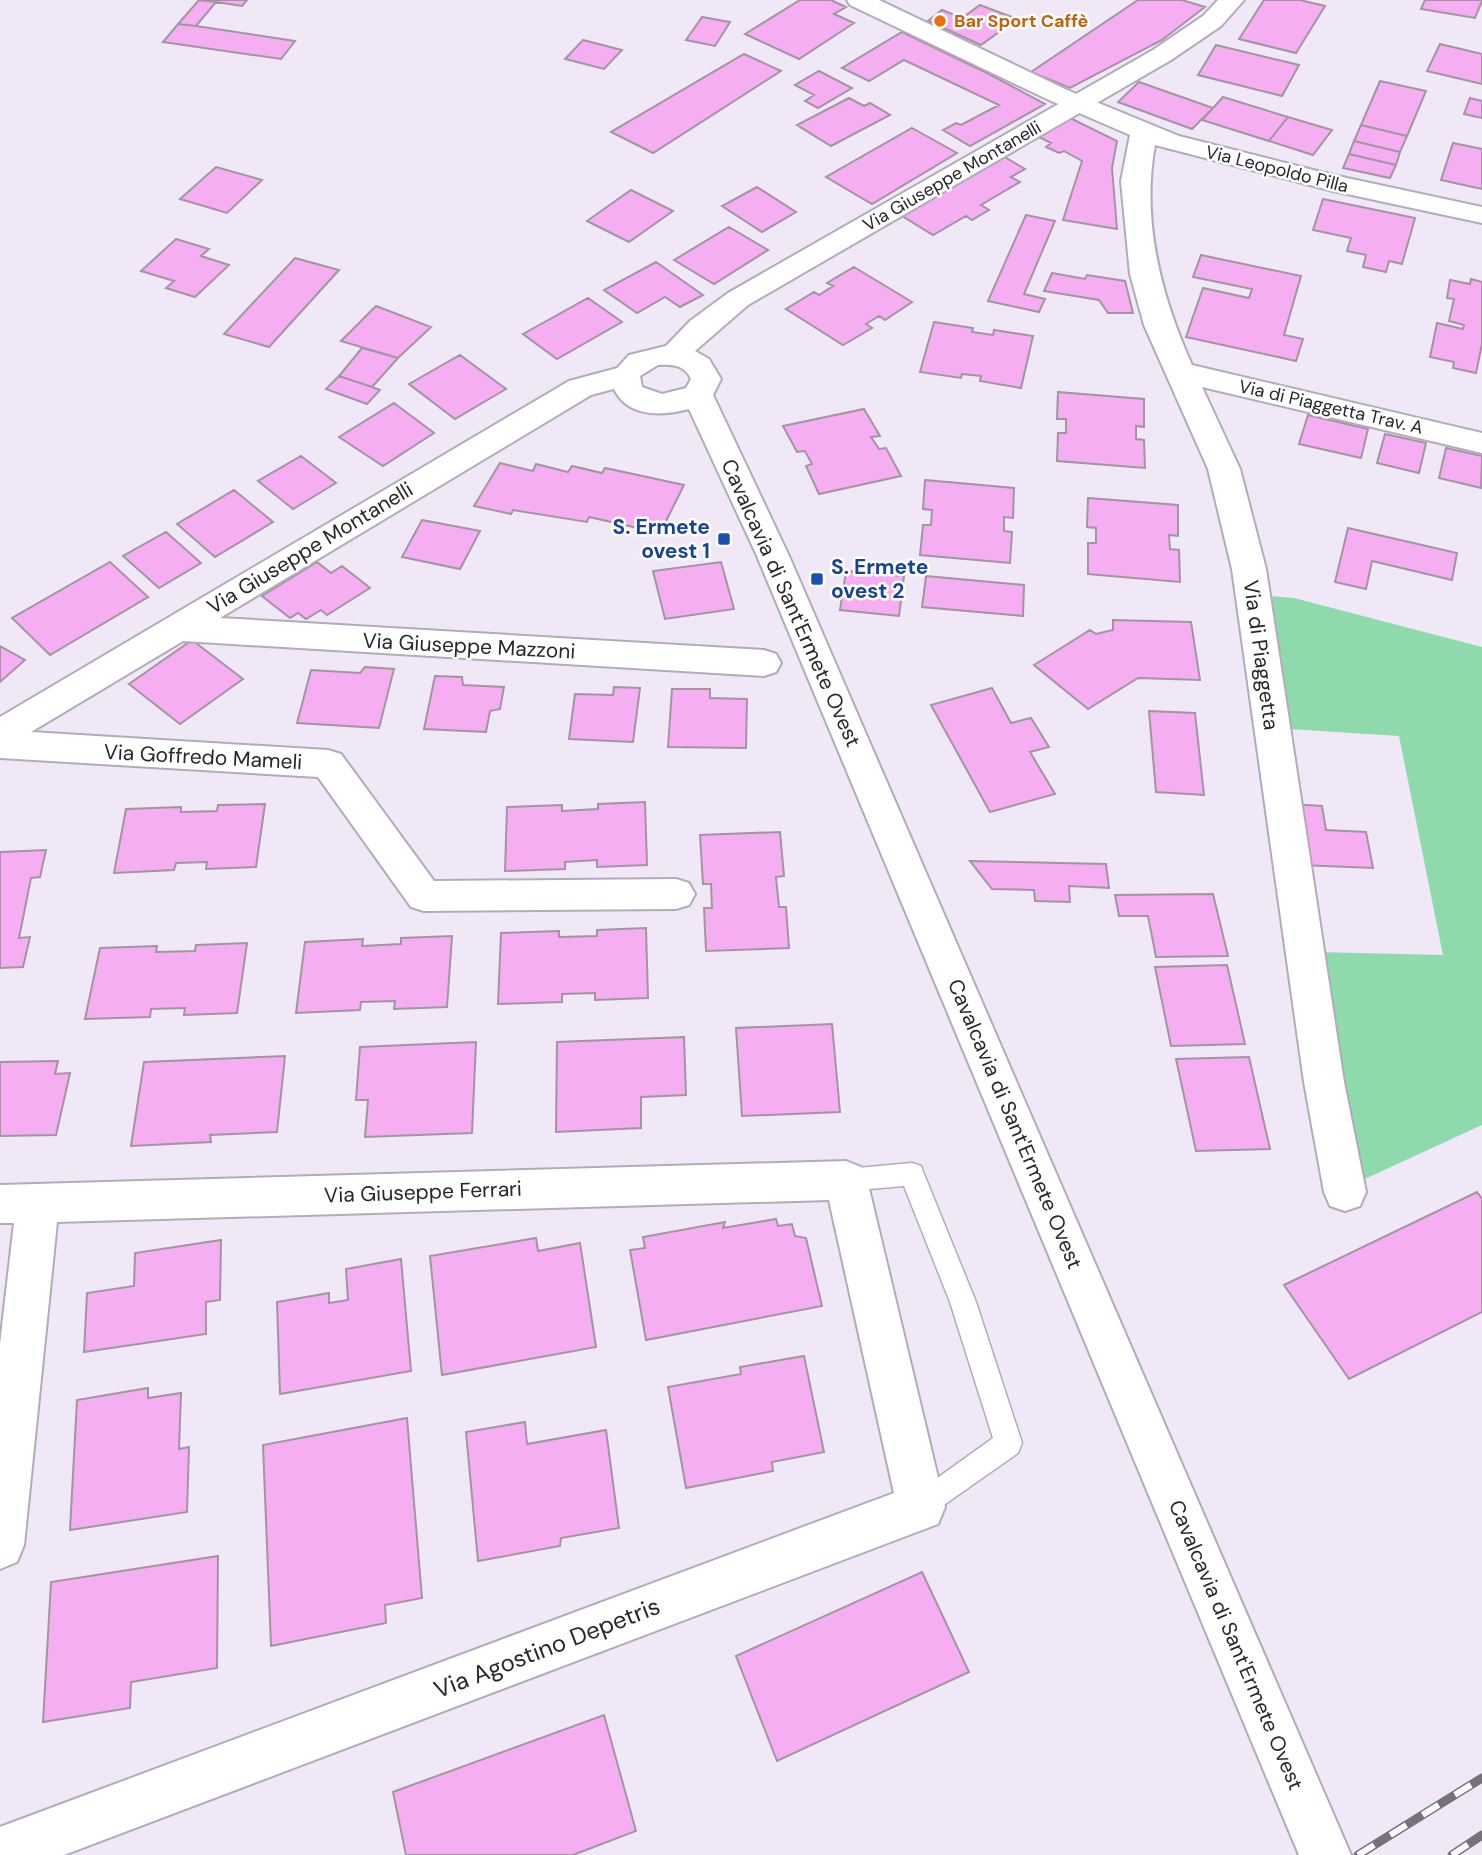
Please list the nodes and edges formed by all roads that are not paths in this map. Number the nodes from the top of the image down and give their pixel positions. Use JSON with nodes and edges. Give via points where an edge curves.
{"nodes":[{"id":1,"x":859,"y":0,"type":"edge"},
{"id":2,"x":1232,"y":0,"type":"edge"},
{"id":3,"x":1079,"y":104,"type":"junction"},
{"id":4,"x":1144,"y":132,"type":"junction"},
{"id":5,"x":1482,"y":215,"type":"edge"},
{"id":6,"x":674,"y":355,"type":"junction"},
{"id":7,"x":1180,"y":372,"type":"junction"},
{"id":8,"x":625,"y":376,"type":"junction"},
{"id":9,"x":698,"y":395,"type":"junction"},
{"id":10,"x":1482,"y":443,"type":"edge"},
{"id":11,"x":175,"y":628,"type":"junction"},
{"id":12,"x":764,"y":663,"type":"dead end"},
{"id":13,"x":0,"y":734,"type":"edge"},
{"id":14,"x":0,"y":744,"type":"edge"},
{"id":15,"x":676,"y":894,"type":"dead end"},
{"id":16,"x":846,"y":1180,"type":"junction"},
{"id":17,"x":1345,"y":1192,"type":"dead end"},
{"id":18,"x":19,"y":1204,"type":"edge"},
{"id":19,"x":921,"y":1507,"type":"junction"},
{"id":20,"x":0,"y":1545,"type":"edge"},
{"id":21,"x":0,"y":1853,"type":"edge"},
{"id":22,"x":1325,"y":1855,"type":"edge"}],
"edges":[{"from":1,"to":3,"type":"street","name":"Via Leopoldo Pilla"},
{"from":2,"to":3,"type":"street","name":"Via Giuseppe Montanelli","via":[[1196,34]]},
{"from":3,"to":4,"type":"street","name":"Via Leopoldo Pilla"},
{"from":3,"to":6,"type":"street","name":"Via Giuseppe Montanelli","via":[[738,299]]},
{"from":4,"to":5,"type":"street","name":"Via Leopoldo Pilla","via":[[1254,164]]},
{"from":4,"to":7,"type":"street","name":"Via di Piaggetta","via":[[1135,181],[1144,274],[1159,325]]},
{"from":6,"to":8,"type":"street","via":[[647,358],[629,368]]},
{"from":6,"to":9,"type":"street","via":[[703,370],[706,379]]},
{"from":7,"to":10,"type":"street","name":"Via di Piaggetta Trav. A"},
{"from":7,"to":17,"type":"street","name":"Via di Piaggetta","via":[[1224,469],[1249,569],[1320,1055]]},
{"from":8,"to":9,"type":"street","via":[[628,391],[645,402],[671,404]]},
{"from":8,"to":11,"type":"street","name":"Via Giuseppe Montanelli","via":[[580,388]]},
{"from":9,"to":22,"type":"street","name":"Cavalcavia di Sant'Ermete Ovest","via":[[778,569]]},
{"from":11,"to":12,"type":"street","name":"Via Giuseppe Mazzoni"},
{"from":11,"to":13,"type":"street","name":"Via Giuseppe Montanelli"},
{"from":14,"to":15,"type":"street","name":"Via Goffredo Mameli","via":[[328,764],[424,896]]},
{"from":16,"to":18,"type":"street","name":"Via Giuseppe Ferrari"},
{"from":16,"to":19,"type":"street"},
{"from":16,"to":19,"type":"lane","name":"Via Giuseppe Ferrari","via":[[912,1174],[963,1302],[1008,1443]]},
{"from":18,"to":20,"type":"street"},
{"from":19,"to":21,"type":"street","name":"Via Agostino Depetris"}]}
